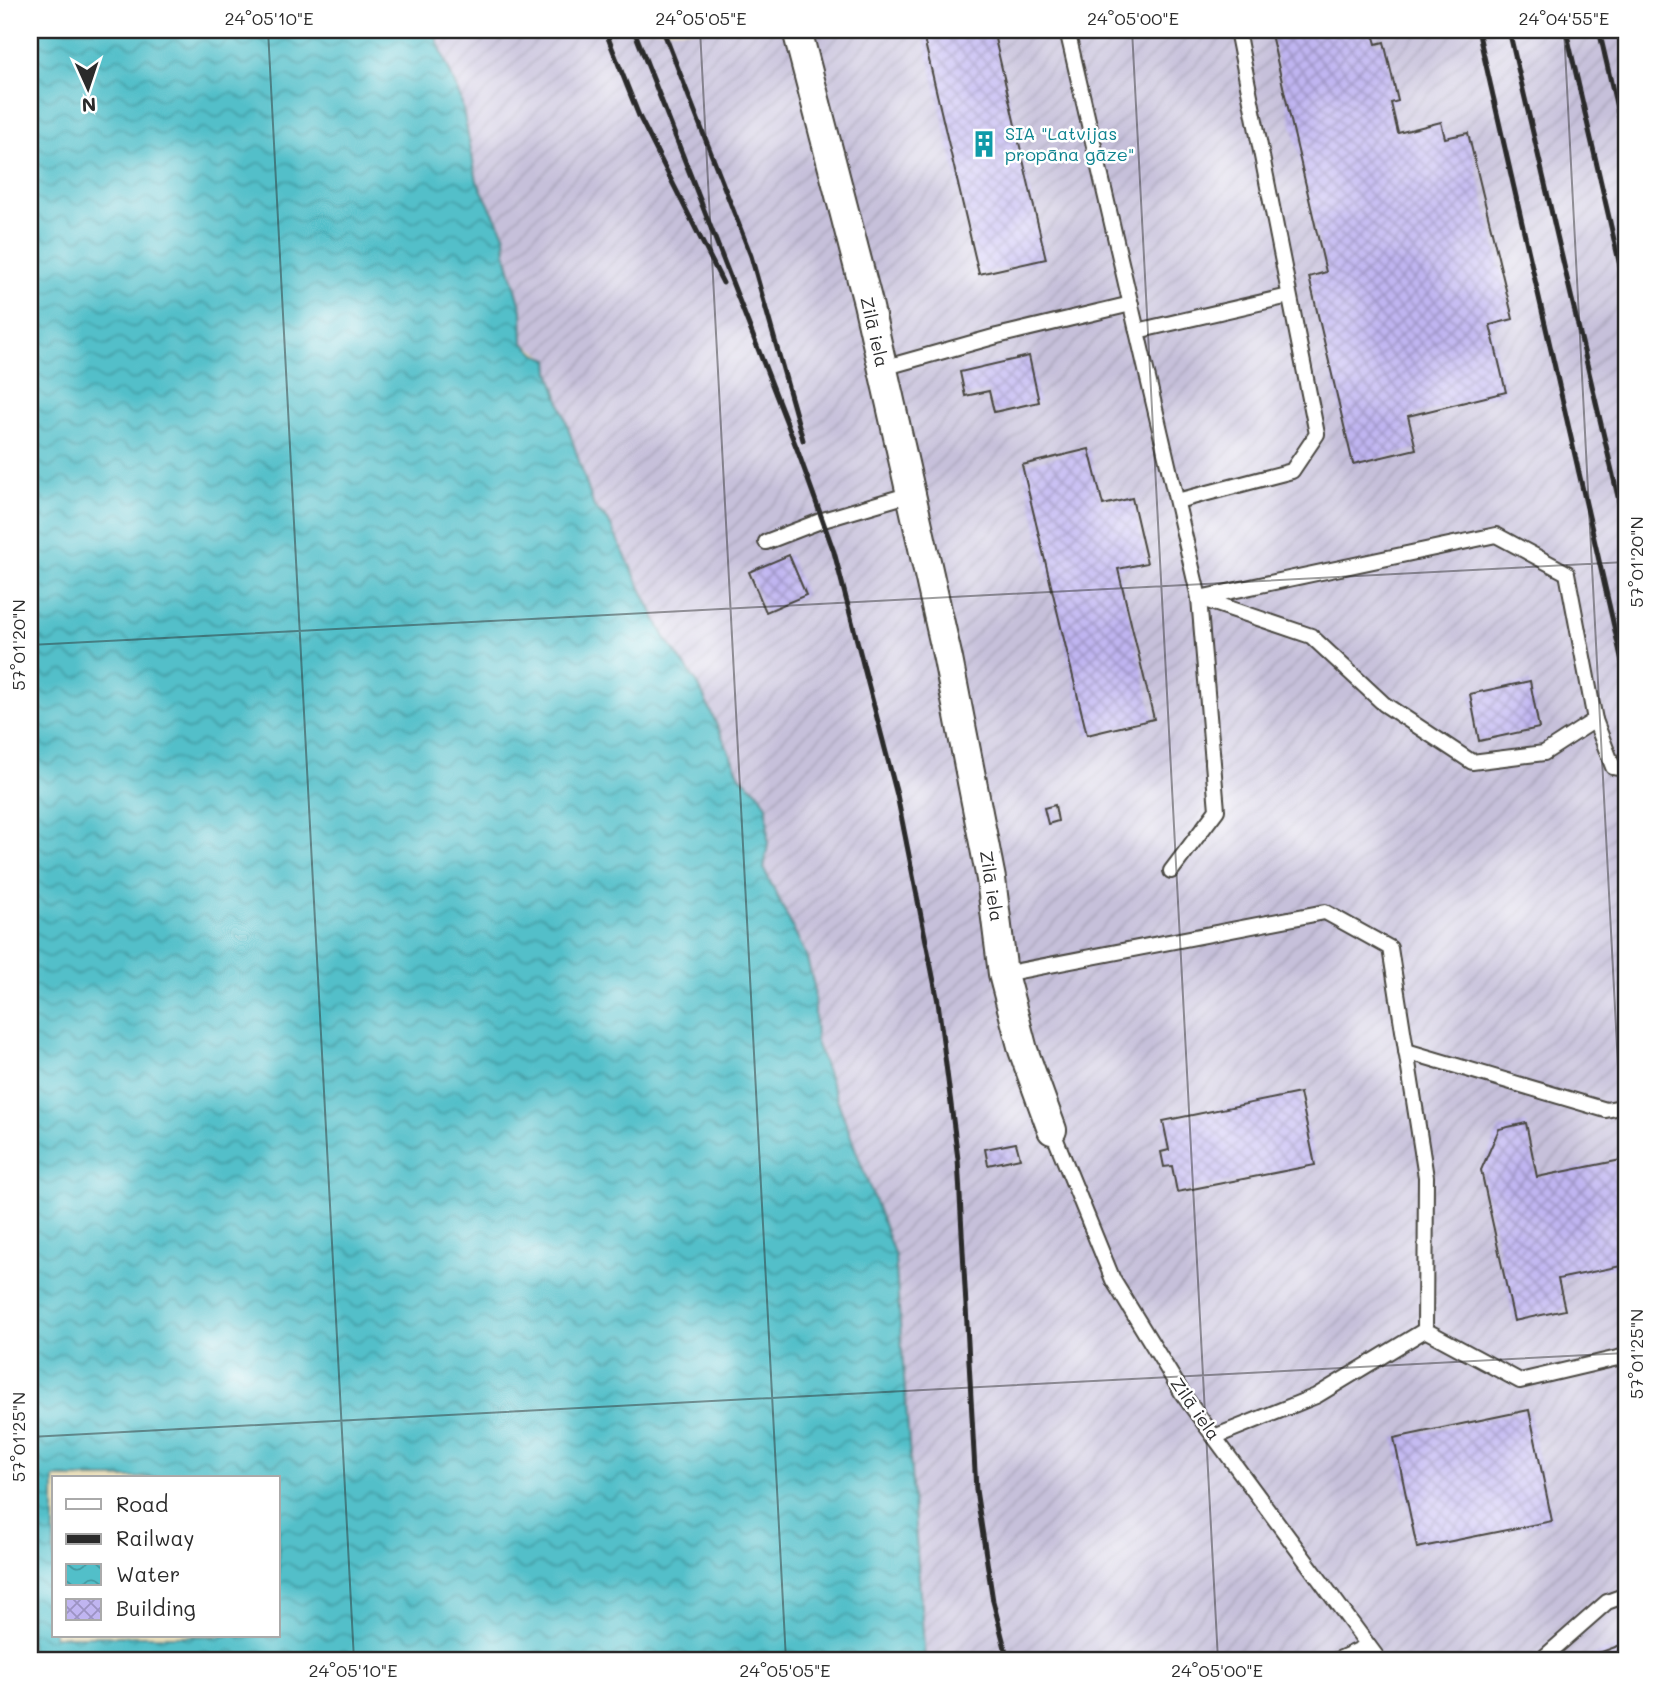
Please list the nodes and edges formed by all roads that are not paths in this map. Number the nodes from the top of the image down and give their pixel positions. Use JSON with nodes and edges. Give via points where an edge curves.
{"nodes":[{"id":1,"x":797,"y":30,"type":"edge"},
{"id":2,"x":1067,"y":30,"type":"edge"},
{"id":3,"x":1237,"y":30,"type":"edge"},
{"id":4,"x":1289,"y":296,"type":"junction"},
{"id":5,"x":1131,"y":304,"type":"junction"},
{"id":6,"x":1138,"y":331,"type":"junction"},
{"id":7,"x":883,"y":368,"type":"junction"},
{"id":8,"x":911,"y":494,"type":"junction"},
{"id":9,"x":1177,"y":501,"type":"junction"},
{"id":10,"x":766,"y":542,"type":"dead end"},
{"id":11,"x":1199,"y":598,"type":"junction"},
{"id":12,"x":1595,"y":720,"type":"junction"},
{"id":13,"x":1626,"y":769,"type":"edge"},
{"id":14,"x":1171,"y":871,"type":"dead end"},
{"id":15,"x":1003,"y":974,"type":"junction"},
{"id":16,"x":1406,"y":1051,"type":"junction"},
{"id":17,"x":1626,"y":1106,"type":"edge"},
{"id":18,"x":1052,"y":1130,"type":"joint"},
{"id":19,"x":1424,"y":1330,"type":"junction"},
{"id":20,"x":1626,"y":1356,"type":"edge"},
{"id":21,"x":1214,"y":1437,"type":"junction"},
{"id":22,"x":1626,"y":1595,"type":"edge"},
{"id":23,"x":1368,"y":1653,"type":"edge"},
{"id":24,"x":1336,"y":1660,"type":"edge"},
{"id":25,"x":1379,"y":1660,"type":"edge"},
{"id":26,"x":1541,"y":1660,"type":"edge"}],
"edges":[{"from":1,"to":7,"type":"street","name":"Zilā iela"},
{"from":2,"to":5,"type":"lane"},
{"from":3,"to":4,"type":"lane"},
{"from":4,"to":6,"type":"lane"},
{"from":4,"to":9,"type":"lane","via":[[1317,434],[1292,471]]},
{"from":5,"to":6,"type":"lane"},
{"from":5,"to":7,"type":"lane"},
{"from":6,"to":9,"type":"lane"},
{"from":7,"to":8,"type":"street","name":"Zilā iela"},
{"from":8,"to":10,"type":"lane"},
{"from":8,"to":15,"type":"street","name":"Zilā iela","via":[[991,879]]},
{"from":9,"to":11,"type":"lane"},
{"from":11,"to":12,"type":"lane","via":[[1311,636],[1384,704],[1472,762],[1544,753]]},
{"from":11,"to":12,"type":"lane","via":[[1496,535],[1567,573]]},
{"from":11,"to":14,"type":"lane","via":[[1217,810]]},
{"from":12,"to":13,"type":"lane","via":[[1613,767]]},
{"from":15,"to":16,"type":"lane","via":[[1325,912],[1390,948]]},
{"from":15,"to":18,"type":"street","name":"Zilā iela","via":[[1023,1050]]},
{"from":16,"to":17,"type":"lane","via":[[1606,1110]]},
{"from":16,"to":19,"type":"lane","via":[[1426,1178]]},
{"from":18,"to":21,"type":"lane","name":"Zilā iela","via":[[1113,1280]]},
{"from":19,"to":20,"type":"lane","via":[[1520,1381]]},
{"from":19,"to":21,"type":"lane","via":[[1316,1396]]},
{"from":21,"to":23,"type":"lane","name":"Zilā iela"},
{"from":22,"to":26,"type":"lane","via":[[1607,1602]]},
{"from":23,"to":24,"type":"lane"},
{"from":23,"to":25,"type":"lane","name":"Zilā iela"}]}
